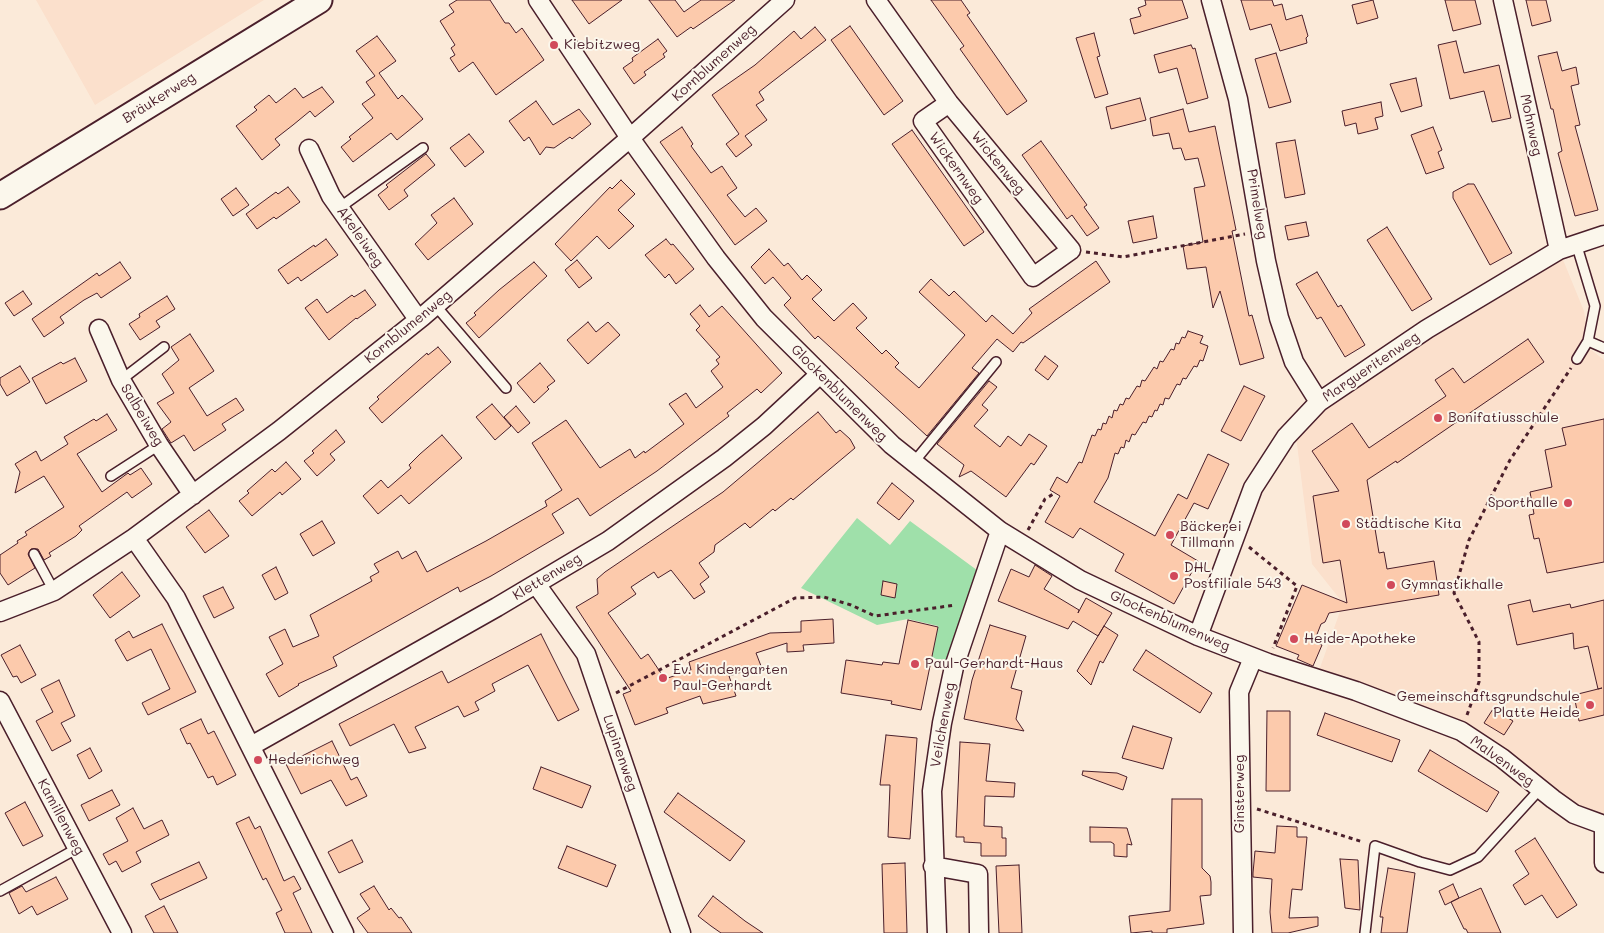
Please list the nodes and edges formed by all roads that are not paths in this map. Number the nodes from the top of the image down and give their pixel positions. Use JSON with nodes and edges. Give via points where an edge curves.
{"nodes":[{"id":1,"x":319,"y":0,"type":"edge"},
{"id":2,"x":538,"y":0,"type":"edge"},
{"id":3,"x":785,"y":0,"type":"edge"},
{"id":4,"x":876,"y":0,"type":"edge"},
{"id":5,"x":1211,"y":0,"type":"edge"},
{"id":6,"x":1503,"y":0,"type":"edge"},
{"id":7,"x":949,"y":103,"type":"junction"},
{"id":8,"x":630,"y":138,"type":"junction"},
{"id":9,"x":424,"y":148,"type":"dead end"},
{"id":10,"x":309,"y":149,"type":"dead end"},
{"id":11,"x":0,"y":196,"type":"edge"},
{"id":12,"x":339,"y":208,"type":"junction"},
{"id":13,"x":1604,"y":235,"type":"edge"},
{"id":14,"x":1576,"y":243,"type":"junction"},
{"id":15,"x":1070,"y":250,"type":"joint"},
{"id":16,"x":1558,"y":250,"type":"junction"},
{"id":17,"x":435,"y":305,"type":"junction"},
{"id":18,"x":418,"y":319,"type":"junction"},
{"id":19,"x":99,"y":329,"type":"dead end"},
{"id":20,"x":1588,"y":341,"type":"junction"},
{"id":21,"x":164,"y":347,"type":"dead end"},
{"id":22,"x":1604,"y":348,"type":"edge"},
{"id":23,"x":1577,"y":359,"type":"road end"},
{"id":24,"x":996,"y":362,"type":"dead end"},
{"id":25,"x":819,"y":375,"type":"junction"},
{"id":26,"x":121,"y":380,"type":"junction"},
{"id":27,"x":506,"y":388,"type":"dead end"},
{"id":28,"x":1318,"y":402,"type":"junction"},
{"id":29,"x":159,"y":445,"type":"junction"},
{"id":30,"x":914,"y":462,"type":"junction"},
{"id":31,"x":111,"y":476,"type":"dead end"},
{"id":32,"x":193,"y":495,"type":"junction"},
{"id":33,"x":1000,"y":531,"type":"junction"},
{"id":34,"x":134,"y":538,"type":"junction"},
{"id":35,"x":34,"y":554,"type":"dead end"},
{"id":36,"x":536,"y":584,"type":"junction"},
{"id":37,"x":54,"y":591,"type":"junction"},
{"id":38,"x":0,"y":612,"type":"edge"},
{"id":39,"x":1198,"y":636,"type":"junction"},
{"id":40,"x":1260,"y":660,"type":"junction"},
{"id":41,"x":0,"y":701,"type":"edge"},
{"id":42,"x":251,"y":746,"type":"junction"},
{"id":43,"x":1540,"y":789,"type":"junction"},
{"id":44,"x":1604,"y":825,"type":"edge"},
{"id":45,"x":78,"y":848,"type":"junction"},
{"id":46,"x":1604,"y":863,"type":"edge"},
{"id":47,"x":933,"y":866,"type":"junction"},
{"id":48,"x":0,"y":891,"type":"edge"},
{"id":49,"x":122,"y":933,"type":"edge"},
{"id":50,"x":344,"y":933,"type":"edge"},
{"id":51,"x":681,"y":933,"type":"edge"},
{"id":52,"x":936,"y":933,"type":"edge"},
{"id":53,"x":979,"y":933,"type":"edge"},
{"id":54,"x":1243,"y":933,"type":"edge"},
{"id":55,"x":1365,"y":933,"type":"edge"}],
"edges":[{"from":1,"to":11,"type":"main road","name":"Bräukerweg"},
{"from":2,"to":8,"type":"street","name":"Glockenblumenweg"},
{"from":3,"to":8,"type":"street","name":"Kornblumenweg"},
{"from":4,"to":7,"type":"street","name":"Wickenweg"},
{"from":5,"to":28,"type":"street","name":"Primelweg","via":[[1238,99],[1279,318],[1294,362]]},
{"from":6,"to":16,"type":"street","name":"Mohnweg"},
{"from":7,"to":15,"type":"street","name":"Wickenweg"},
{"from":7,"to":15,"type":"street","name":"Wickernweg","via":[[922,121],[1033,277]]},
{"from":8,"to":17,"type":"street","name":"Kornblumenweg"},
{"from":8,"to":25,"type":"street","name":"Glockenblumenweg","via":[[716,258],[764,318]]},
{"from":9,"to":12,"type":"lane"},
{"from":10,"to":12,"type":"street","name":"Akeleiweg"},
{"from":12,"to":18,"type":"street","name":"Akeleiweg"},
{"from":13,"to":14,"type":"street","name":"Margueritenweg"},
{"from":14,"to":16,"type":"street","name":"Margueritenweg"},
{"from":14,"to":20,"type":"lane","via":[[1595,306]]},
{"from":16,"to":28,"type":"street","name":"Margueritenweg","via":[[1427,329]]},
{"from":17,"to":18,"type":"street","name":"Kornblumenweg"},
{"from":17,"to":27,"type":"lane"},
{"from":18,"to":32,"type":"street","name":"Kornblumenweg"},
{"from":19,"to":26,"type":"street","name":"Salbeiweg"},
{"from":20,"to":22,"type":"lane"},
{"from":20,"to":23,"type":"lane"},
{"from":21,"to":26,"type":"lane"},
{"from":24,"to":30,"type":"lane"},
{"from":25,"to":30,"type":"street","name":"Glockenblumenweg"},
{"from":25,"to":36,"type":"street","name":"Klettenweg","via":[[764,426],[678,492],[608,541]]},
{"from":26,"to":29,"type":"street","name":"Salbeiweg"},
{"from":28,"to":39,"type":"street","name":"Margueritenweg","via":[[1272,456],[1253,488]]},
{"from":29,"to":31,"type":"lane"},
{"from":29,"to":32,"type":"street","name":"Salbeiweg"},
{"from":30,"to":33,"type":"street","name":"Glockenblumenweg"},
{"from":32,"to":34,"type":"street","name":"Kornblumenweg"},
{"from":33,"to":39,"type":"street","name":"Glockenblumenweg","via":[[1024,536],[1080,580]]},
{"from":33,"to":47,"type":"street","name":"Veilchenweg","via":[[954,667],[942,723],[932,791]]},
{"from":34,"to":37,"type":"street","name":"Kornblumenweg"},
{"from":34,"to":42,"type":"street","via":[[176,598]]},
{"from":35,"to":37,"type":"lane"},
{"from":36,"to":42,"type":"street","name":"Klettenweg"},
{"from":36,"to":51,"type":"street","name":"Lupinenweg","via":[[586,654]]},
{"from":37,"to":38,"type":"street","name":"Kornblumenweg"},
{"from":39,"to":40,"type":"street","name":"Glockenblumenweg"},
{"from":40,"to":43,"type":"street","name":"Malvenweg","via":[[1356,691],[1461,732],[1502,758]]},
{"from":40,"to":54,"type":"street","name":"Ginsterweg","via":[[1239,692]]},
{"from":41,"to":45,"type":"street","name":"Kamillenweg"},
{"from":42,"to":50,"type":"street"},
{"from":43,"to":44,"type":"street","name":"Malvenweg","via":[[1574,814]]},
{"from":43,"to":55,"type":"lane","via":[[1478,857],[1450,870],[1375,846]]},
{"from":44,"to":46,"type":"street"},
{"from":45,"to":48,"type":"lane"},
{"from":45,"to":49,"type":"street","name":"Kamillenweg"},
{"from":47,"to":52,"type":"street","name":"Veilchenweg"},
{"from":47,"to":53,"type":"street","via":[[978,874]]}]}
